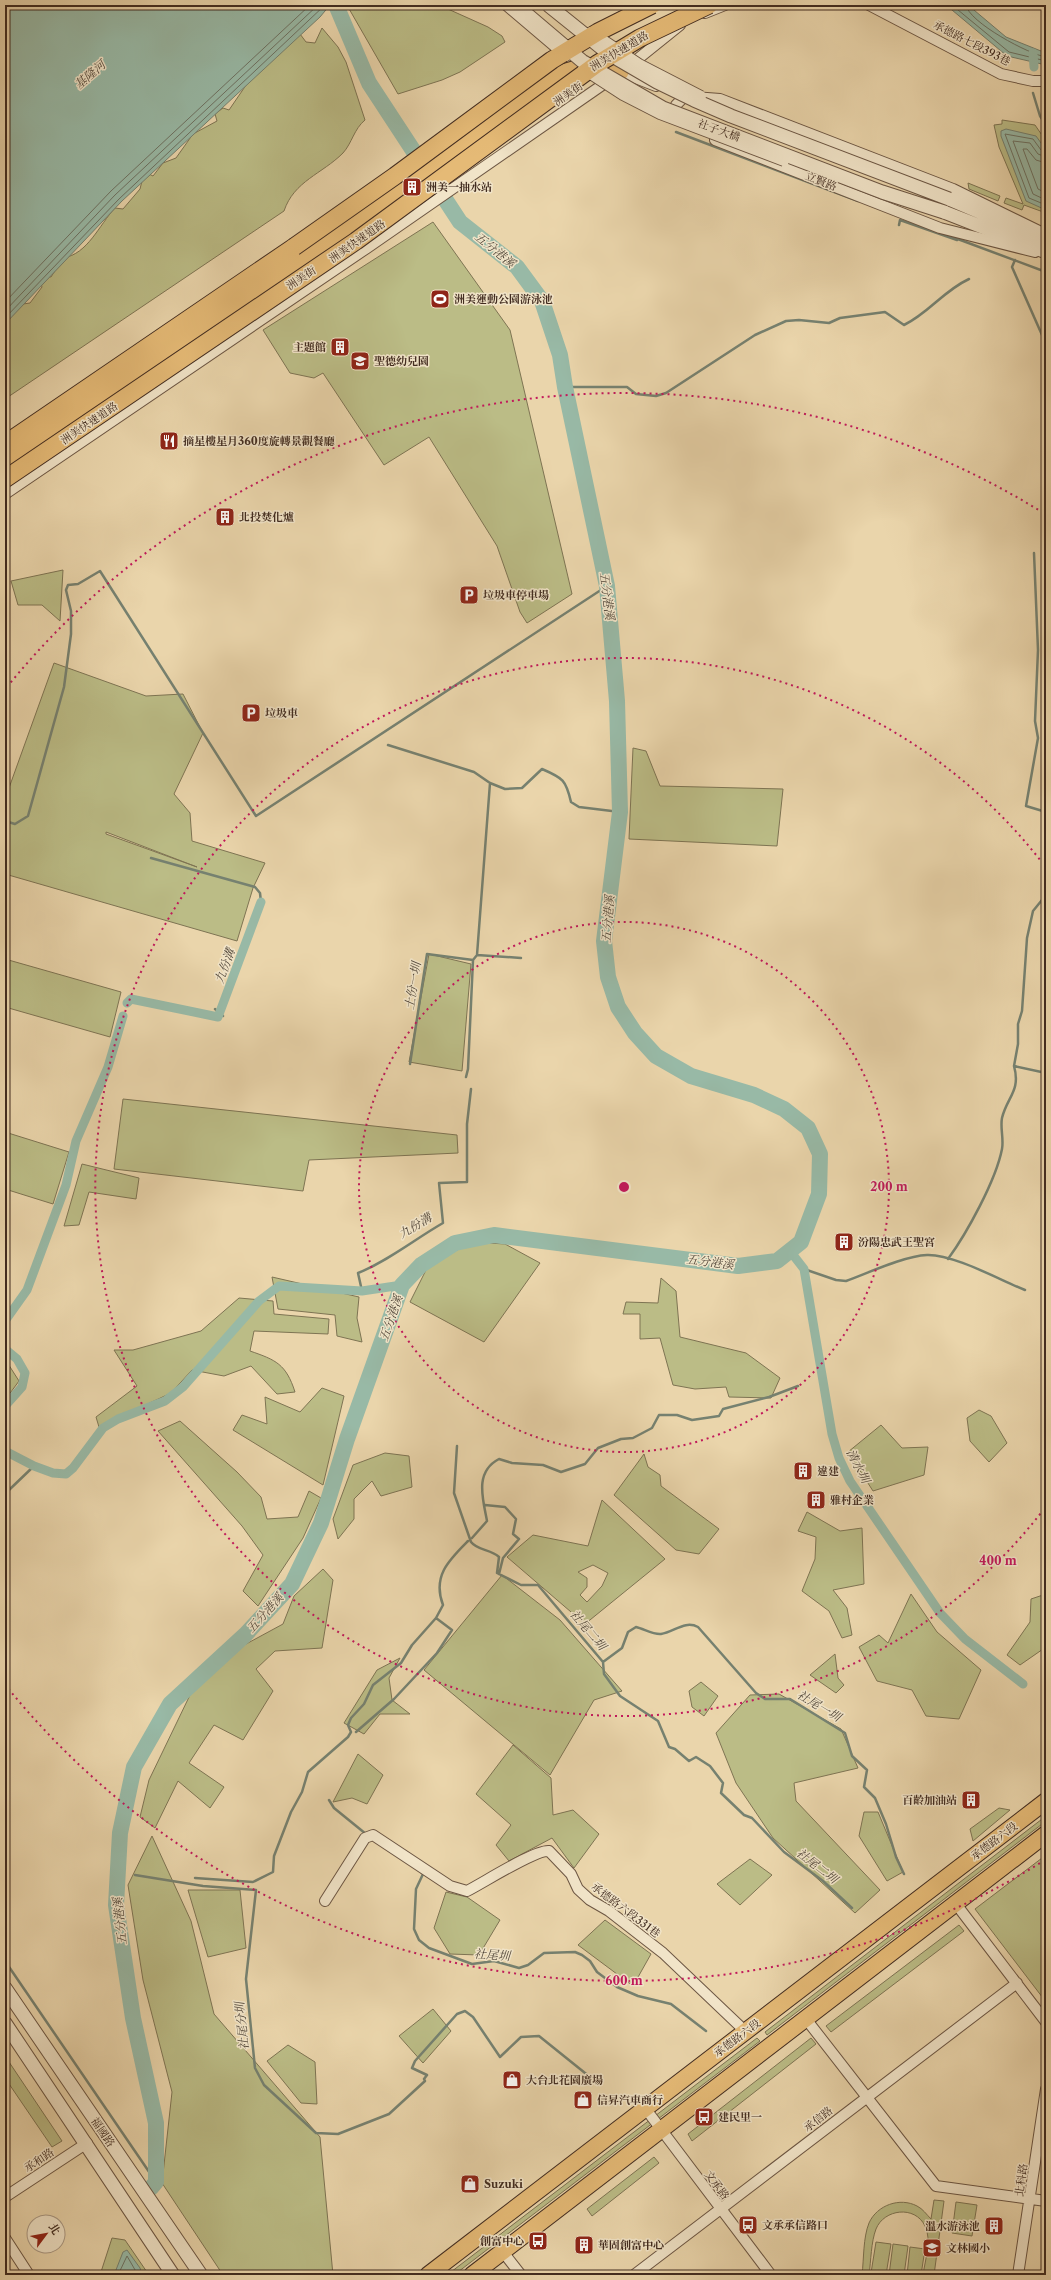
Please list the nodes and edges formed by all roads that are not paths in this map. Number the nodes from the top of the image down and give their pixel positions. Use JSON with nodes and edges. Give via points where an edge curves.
{"nodes":[{"id":1,"x":506,"y":5,"type":"edge"},
{"id":2,"x":516,"y":5,"type":"edge"},
{"id":3,"x":548,"y":5,"type":"edge"},
{"id":4,"x":558,"y":5,"type":"edge"},
{"id":5,"x":652,"y":5,"type":"edge"},
{"id":6,"x":708,"y":5,"type":"edge"},
{"id":7,"x":724,"y":5,"type":"edge"},
{"id":8,"x":869,"y":5,"type":"edge"},
{"id":9,"x":680,"y":25,"type":"junction"},
{"id":10,"x":614,"y":76,"type":"junction"},
{"id":11,"x":1046,"y":81,"type":"edge"},
{"id":12,"x":685,"y":96,"type":"junction"},
{"id":13,"x":672,"y":118,"type":"junction"},
{"id":14,"x":882,"y":192,"type":"junction"},
{"id":15,"x":949,"y":196,"type":"junction"},
{"id":16,"x":944,"y":212,"type":"joint"},
{"id":17,"x":1046,"y":236,"type":"edge"},
{"id":18,"x":1046,"y":252,"type":"edge"},
{"id":19,"x":5,"y":444,"type":"edge"},
{"id":20,"x":32,"y":444,"type":"junction"},
{"id":21,"x":5,"y":458,"type":"edge"},
{"id":22,"x":5,"y":466,"type":"edge"},
{"id":23,"x":5,"y":479,"type":"edge"},
{"id":24,"x":5,"y":494,"type":"edge"},
{"id":25,"x":1046,"y":1801,"type":"edge"},
{"id":26,"x":1046,"y":1834,"type":"edge"},
{"id":27,"x":325,"y":1901,"type":"dead end"},
{"id":28,"x":956,"y":1904,"type":"junction"},
{"id":29,"x":1016,"y":1983,"type":"junction"},
{"id":30,"x":5,"y":1988,"type":"edge"},
{"id":31,"x":806,"y":2019,"type":"junction"},
{"id":32,"x":1046,"y":2022,"type":"edge"},
{"id":33,"x":5,"y":2023,"type":"edge"},
{"id":34,"x":746,"y":2031,"type":"junction"},
{"id":35,"x":1046,"y":2089,"type":"edge"},
{"id":36,"x":866,"y":2096,"type":"junction"},
{"id":37,"x":645,"y":2108,"type":"junction"},
{"id":38,"x":661,"y":2130,"type":"junction"},
{"id":39,"x":87,"y":2143,"type":"junction"},
{"id":40,"x":5,"y":2197,"type":"edge"},
{"id":41,"x":1031,"y":2199,"type":"junction"},
{"id":42,"x":1046,"y":2201,"type":"edge"},
{"id":43,"x":720,"y":2210,"type":"junction"},
{"id":44,"x":5,"y":2238,"type":"edge"},
{"id":45,"x":503,"y":2252,"type":"junction"},
{"id":46,"x":29,"y":2275,"type":"edge"},
{"id":47,"x":173,"y":2275,"type":"edge"},
{"id":48,"x":201,"y":2275,"type":"edge"},
{"id":49,"x":428,"y":2275,"type":"edge"},
{"id":50,"x":472,"y":2275,"type":"edge"},
{"id":51,"x":521,"y":2275,"type":"edge"},
{"id":52,"x":634,"y":2275,"type":"edge"},
{"id":53,"x":771,"y":2275,"type":"edge"},
{"id":54,"x":1018,"y":2275,"type":"edge"}],
"edges":[{"from":1,"to":14,"type":"street","bridge":true,"via":[[578,66],[623,95],[660,114],[819,175]]},
{"from":2,"to":14,"type":"street","name":"社子大橋","bridge":true,"via":[[582,61],[663,108]]},
{"from":3,"to":15,"type":"street","name":"社子大橋","bridge":true,"via":[[609,54],[682,94],[731,116]]},
{"from":4,"to":15,"type":"street","bridge":true,"via":[[639,64],[697,94]]},
{"from":5,"to":19,"type":"highway","bridge":true,"via":[[598,32],[552,60],[209,307]]},
{"from":6,"to":9,"type":"street"},
{"from":6,"to":23,"type":"highway","name":"洲美快速道路","bridge":true,"via":[[640,38],[597,64],[350,245]]},
{"from":7,"to":9,"type":"street"},
{"from":8,"to":11,"type":"street","name":"承德路七段393巷","via":[[1002,74],[1033,81]]},
{"from":9,"to":10,"type":"street"},
{"from":10,"to":12,"type":"street"},
{"from":10,"to":13,"type":"street","name":"立賢路"},
{"from":10,"to":20,"type":"highway","via":[[575,75],[533,92],[364,218]]},
{"from":10,"to":24,"type":"street","name":"洲美街","via":[[433,203]]},
{"from":12,"to":13,"type":"street","via":[[676,105]]},
{"from":12,"to":17,"type":"street","via":[[720,99],[895,166],[953,189]]},
{"from":13,"to":18,"type":"street","name":"立賢路","via":[[700,134],[940,228],[1026,250]]},
{"from":14,"to":16,"type":"street","name":"社子大橋","bridge":true},
{"from":15,"to":17,"type":"street","via":[[1022,230]]},
{"from":16,"to":18,"type":"street","name":"立賢路"},
{"from":20,"to":21,"type":"highway"},
{"from":20,"to":22,"type":"highway"},
{"from":25,"to":34,"type":"main road","name":"承德路六段"},
{"from":26,"to":28,"type":"main road"},
{"from":27,"to":34,"type":"street","name":"承德路六段331巷","via":[[365,1838],[373,1834],[450,1886],[467,1891],[544,1850],[549,1851],[571,1874],[578,1889],[590,1900],[609,1911],[663,1953]]},
{"from":28,"to":29,"type":"street"},
{"from":28,"to":31,"type":"main road"},
{"from":29,"to":32,"type":"street"},
{"from":29,"to":36,"type":"street","name":"承信路"},
{"from":30,"to":48,"type":"street","name":"福國路"},
{"from":31,"to":36,"type":"street"},
{"from":31,"to":38,"type":"main road"},
{"from":33,"to":39,"type":"street","name":"福國路"},
{"from":34,"to":37,"type":"main road","name":"承德路六段"},
{"from":35,"to":41,"type":"street","name":"北科路"},
{"from":36,"to":41,"type":"street","via":[[936,2186]]},
{"from":36,"to":43,"type":"street","name":"承信路"},
{"from":37,"to":38,"type":"street","name":"文承路"},
{"from":37,"to":49,"type":"main road","name":"承德路六段"},
{"from":38,"to":43,"type":"street","name":"文承路"},
{"from":38,"to":45,"type":"main road"},
{"from":39,"to":40,"type":"street","name":"承和路"},
{"from":39,"to":47,"type":"street","name":"福國路"},
{"from":41,"to":42,"type":"street"},
{"from":41,"to":54,"type":"street","name":"北科路"},
{"from":43,"to":52,"type":"street","name":"承信路"},
{"from":43,"to":53,"type":"street","name":"文承路"},
{"from":44,"to":46,"type":"street"},
{"from":45,"to":50,"type":"main road"},
{"from":45,"to":51,"type":"street"}]}
